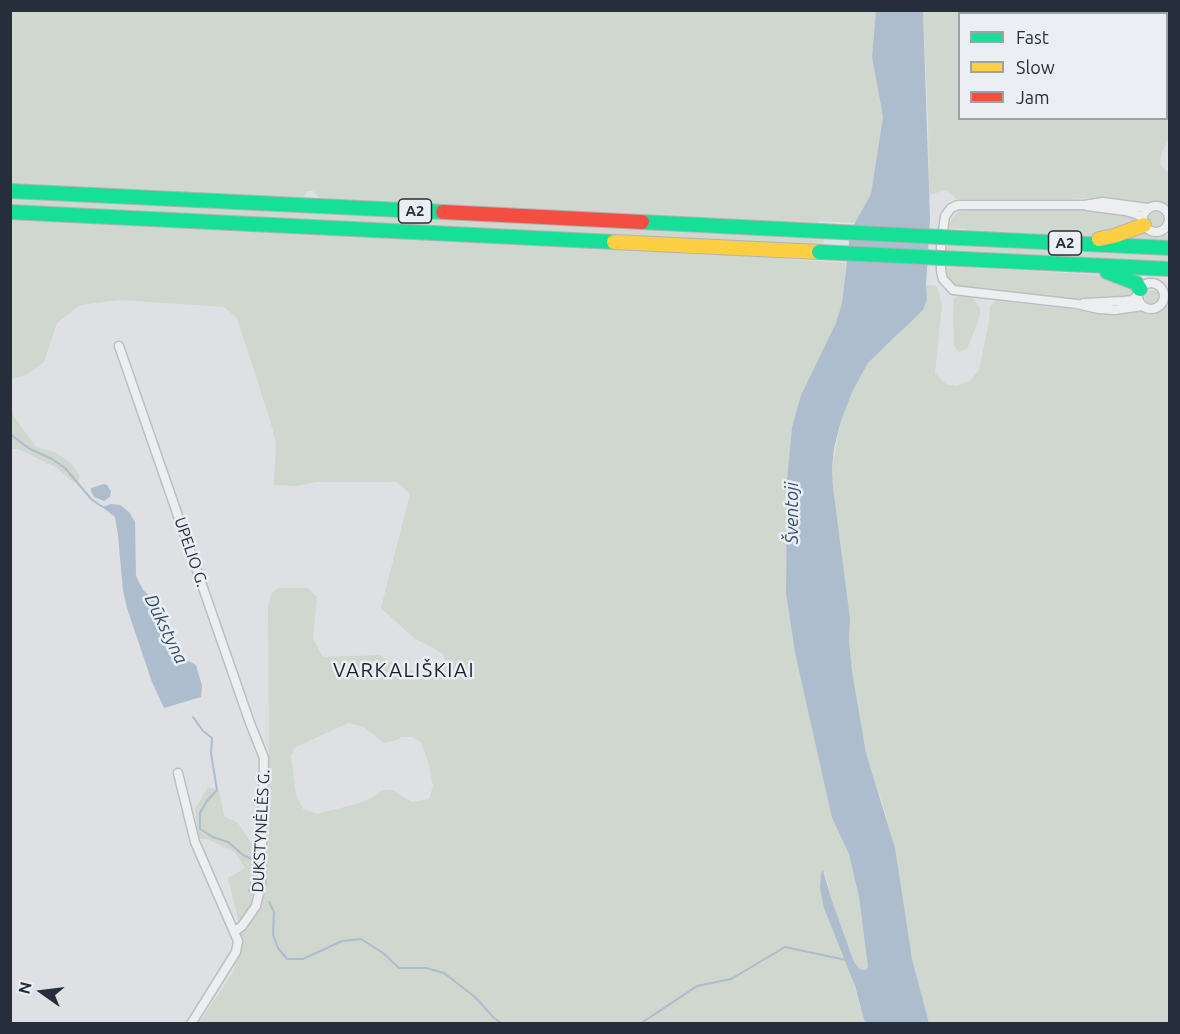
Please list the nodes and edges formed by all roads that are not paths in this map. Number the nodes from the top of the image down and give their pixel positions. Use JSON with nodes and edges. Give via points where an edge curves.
{"nodes":[{"id":1,"x":10,"y":191,"type":"edge"},
{"id":2,"x":1084,"y":205,"type":"junction"},
{"id":3,"x":1148,"y":208,"type":"junction"},
{"id":4,"x":10,"y":212,"type":"edge"},
{"id":5,"x":1170,"y":220,"type":"edge"},
{"id":6,"x":1143,"y":221,"type":"junction"},
{"id":7,"x":1167,"y":231,"type":"edge"},
{"id":8,"x":1068,"y":243,"type":"junction"},
{"id":9,"x":1170,"y":248,"type":"edge"},
{"id":10,"x":1087,"y":265,"type":"junction"},
{"id":11,"x":1170,"y":269,"type":"edge"},
{"id":12,"x":1170,"y":284,"type":"edge"},
{"id":13,"x":1160,"y":286,"type":"junction"},
{"id":14,"x":1139,"y":292,"type":"junction"},
{"id":15,"x":1167,"y":295,"type":"edge"},
{"id":16,"x":1077,"y":304,"type":"junction"},
{"id":17,"x":1142,"y":306,"type":"junction"},
{"id":18,"x":119,"y":346,"type":"dead end"},
{"id":19,"x":264,"y":758,"type":"joint"},
{"id":20,"x":178,"y":773,"type":"dead end"},
{"id":21,"x":234,"y":932,"type":"junction"},
{"id":22,"x":191,"y":1023,"type":"edge"}],
"edges":[{"from":1,"to":8,"type":"highway","number":"A2","bridge":true},
{"from":2,"to":3,"type":"street","via":[[1103,202]]},
{"from":2,"to":6,"type":"street","via":[[1125,211]]},
{"from":2,"to":16,"type":"street","via":[[958,205],[945,216],[941,246],[940,271],[953,290]]},
{"from":3,"to":5,"type":"street","via":[[1165,208]]},
{"from":3,"to":6,"type":"street"},
{"from":4,"to":10,"type":"highway","number":"A2","bridge":true},
{"from":5,"to":7,"type":"street"},
{"from":6,"to":7,"type":"street","via":[[1155,232]]},
{"from":6,"to":8,"type":"highway","via":[[1114,236]]},
{"from":8,"to":9,"type":"highway","number":"A2"},
{"from":10,"to":11,"type":"highway","number":"A2"},
{"from":10,"to":14,"type":"highway","via":[[1126,278]]},
{"from":12,"to":13,"type":"street"},
{"from":13,"to":14,"type":"street","via":[[1150,283]]},
{"from":13,"to":15,"type":"street"},
{"from":14,"to":16,"type":"street","via":[[1124,302]]},
{"from":14,"to":17,"type":"street"},
{"from":15,"to":17,"type":"street","via":[[1154,310]]},
{"from":16,"to":17,"type":"street","via":[[1115,310]]},
{"from":18,"to":19,"type":"street","name":"UPELIO G."},
{"from":19,"to":21,"type":"street","name":"DUKSTYNĖLĖS G.","via":[[261,885],[256,906]]},
{"from":20,"to":21,"type":"street","via":[[195,842]]},
{"from":21,"to":22,"type":"street","via":[[238,941],[236,952]]}]}
